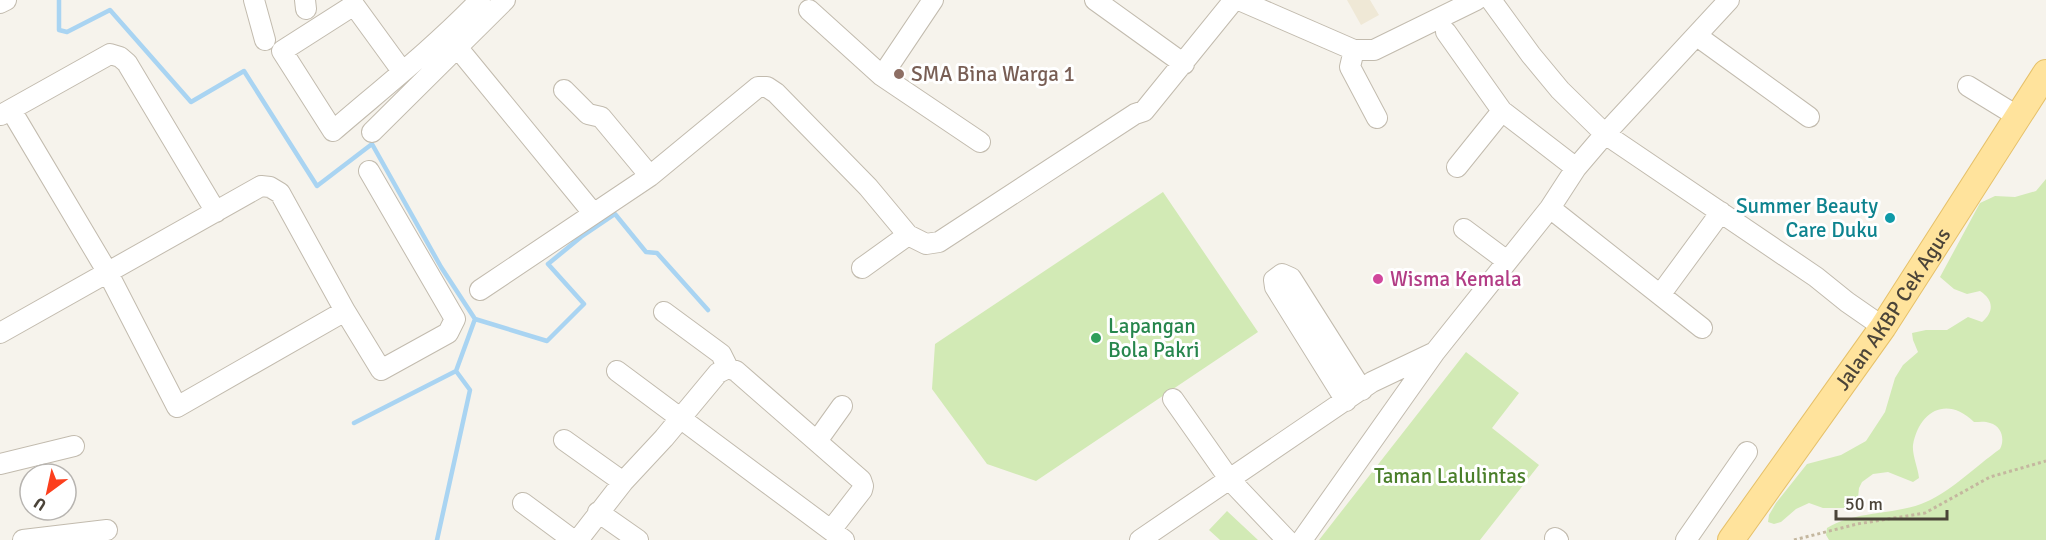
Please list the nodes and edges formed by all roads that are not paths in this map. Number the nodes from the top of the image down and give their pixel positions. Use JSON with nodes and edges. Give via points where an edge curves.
{"nodes":[{"id":1,"x":6,"y":0,"type":"edge"},
{"id":2,"x":254,"y":0,"type":"edge"},
{"id":3,"x":505,"y":0,"type":"edge"},
{"id":4,"x":933,"y":0,"type":"edge"},
{"id":5,"x":1095,"y":0,"type":"edge"},
{"id":6,"x":1236,"y":0,"type":"edge"},
{"id":7,"x":1476,"y":0,"type":"edge"},
{"id":8,"x":1491,"y":0,"type":"edge"},
{"id":9,"x":1729,"y":0,"type":"edge"},
{"id":10,"x":0,"y":3,"type":"edge"},
{"id":11,"x":471,"y":3,"type":"edge"},
{"id":12,"x":809,"y":10,"type":"dead end"},
{"id":13,"x":1446,"y":32,"type":"dead end"},
{"id":14,"x":1697,"y":36,"type":"junction"},
{"id":15,"x":265,"y":40,"type":"dead end"},
{"id":16,"x":457,"y":48,"type":"junction"},
{"id":17,"x":1354,"y":50,"type":"junction"},
{"id":18,"x":1184,"y":64,"type":"junction"},
{"id":19,"x":402,"y":71,"type":"junction"},
{"id":20,"x":2046,"y":73,"type":"edge"},
{"id":21,"x":882,"y":76,"type":"junction"},
{"id":22,"x":1968,"y":86,"type":"dead end"},
{"id":23,"x":564,"y":90,"type":"dead end"},
{"id":24,"x":1502,"y":111,"type":"junction"},
{"id":25,"x":6,"y":113,"type":"edge"},
{"id":26,"x":2018,"y":116,"type":"junction"},
{"id":27,"x":1809,"y":117,"type":"dead end"},
{"id":28,"x":1377,"y":118,"type":"dead end"},
{"id":29,"x":372,"y":132,"type":"dead end"},
{"id":30,"x":1605,"y":134,"type":"junction"},
{"id":31,"x":980,"y":142,"type":"dead end"},
{"id":32,"x":1457,"y":167,"type":"dead end"},
{"id":33,"x":1576,"y":168,"type":"junction"},
{"id":34,"x":369,"y":171,"type":"dead end"},
{"id":35,"x":650,"y":176,"type":"junction"},
{"id":36,"x":1550,"y":208,"type":"junction"},
{"id":37,"x":216,"y":212,"type":"junction"},
{"id":38,"x":593,"y":213,"type":"junction"},
{"id":39,"x":1720,"y":213,"type":"junction"},
{"id":40,"x":1464,"y":229,"type":"dead end"},
{"id":41,"x":908,"y":236,"type":"junction"},
{"id":42,"x":1507,"y":261,"type":"junction"},
{"id":43,"x":862,"y":268,"type":"dead end"},
{"id":44,"x":108,"y":273,"type":"junction"},
{"id":45,"x":480,"y":290,"type":"dead end"},
{"id":46,"x":1660,"y":295,"type":"junction"},
{"id":47,"x":345,"y":311,"type":"junction"},
{"id":48,"x":664,"y":312,"type":"dead end"},
{"id":49,"x":1882,"y":327,"type":"junction"},
{"id":50,"x":1702,"y":328,"type":"dead end"},
{"id":51,"x":0,"y":333,"type":"edge"},
{"id":52,"x":1435,"y":352,"type":"junction"},
{"id":53,"x":728,"y":369,"type":"junction"},
{"id":54,"x":617,"y":371,"type":"dead end"},
{"id":55,"x":1354,"y":395,"type":"junction"},
{"id":56,"x":1173,"y":399,"type":"dead end"},
{"id":57,"x":842,"y":406,"type":"dead end"},
{"id":58,"x":679,"y":419,"type":"junction"},
{"id":59,"x":564,"y":440,"type":"dead end"},
{"id":60,"x":817,"y":441,"type":"junction"},
{"id":61,"x":74,"y":446,"type":"dead end"},
{"id":62,"x":1747,"y":452,"type":"dead end"},
{"id":63,"x":0,"y":464,"type":"edge"},
{"id":64,"x":1230,"y":480,"type":"junction"},
{"id":65,"x":623,"y":482,"type":"junction"},
{"id":66,"x":523,"y":503,"type":"dead end"},
{"id":67,"x":598,"y":512,"type":"junction"},
{"id":68,"x":107,"y":530,"type":"dead end"},
{"id":69,"x":837,"y":535,"type":"edge"},
{"id":70,"x":23,"y":540,"type":"edge"},
{"id":71,"x":573,"y":540,"type":"edge"},
{"id":72,"x":578,"y":540,"type":"edge"},
{"id":73,"x":638,"y":540,"type":"edge"},
{"id":74,"x":1140,"y":540,"type":"edge"},
{"id":75,"x":1287,"y":540,"type":"edge"},
{"id":76,"x":1302,"y":540,"type":"edge"},
{"id":77,"x":1686,"y":540,"type":"edge"},
{"id":78,"x":1731,"y":540,"type":"edge"}],
"edges":[{"from":1,"to":10,"type":"street"},
{"from":2,"to":15,"type":"street"},
{"from":3,"to":16,"type":"street"},
{"from":4,"to":21,"type":"street"},
{"from":5,"to":18,"type":"street"},
{"from":6,"to":17,"type":"street"},
{"from":6,"to":18,"type":"street"},
{"from":7,"to":17,"type":"street","via":[[1374,50]]},
{"from":8,"to":30,"type":"street","via":[[1560,90]]},
{"from":9,"to":14,"type":"street"},
{"from":11,"to":19,"type":"street"},
{"from":12,"to":21,"type":"street"},
{"from":13,"to":24,"type":"street"},
{"from":14,"to":27,"type":"street"},
{"from":14,"to":30,"type":"street"},
{"from":16,"to":29,"type":"street"},
{"from":16,"to":38,"type":"street"},
{"from":17,"to":28,"type":"street","via":[[1351,69]]},
{"from":18,"to":41,"type":"street","via":[[1144,111],[939,242],[926,244]]},
{"from":19,"to":19,"type":"street","via":[[333,130],[282,51],[354,6]]},
{"from":20,"to":26,"type":"main road","name":"Jalan AKBP Cek Agus"},
{"from":21,"to":31,"type":"street"},
{"from":22,"to":26,"type":"street"},
{"from":23,"to":35,"type":"street","via":[[588,114],[601,117]]},
{"from":24,"to":32,"type":"street"},
{"from":24,"to":33,"type":"street"},
{"from":25,"to":37,"type":"street","via":[[110,54],[120,57]]},
{"from":25,"to":44,"type":"street"},
{"from":26,"to":49,"type":"main road","name":"Jalan AKBP Cek Agus"},
{"from":30,"to":33,"type":"street"},
{"from":30,"to":39,"type":"street"},
{"from":33,"to":36,"type":"street"},
{"from":34,"to":47,"type":"street","via":[[455,319],[448,333],[381,370]]},
{"from":35,"to":38,"type":"street"},
{"from":35,"to":41,"type":"street","via":[[758,87],[767,87],[868,187]]},
{"from":36,"to":42,"type":"street"},
{"from":36,"to":46,"type":"street"},
{"from":37,"to":44,"type":"street"},
{"from":37,"to":47,"type":"street","via":[[261,186],[280,193]]},
{"from":38,"to":45,"type":"street"},
{"from":39,"to":46,"type":"street"},
{"from":39,"to":49,"type":"street"},
{"from":40,"to":42,"type":"street"},
{"from":41,"to":43,"type":"street"},
{"from":42,"to":52,"type":"street"},
{"from":44,"to":47,"type":"street","via":[[177,407]]},
{"from":44,"to":51,"type":"street"},
{"from":46,"to":50,"type":"street"},
{"from":48,"to":53,"type":"street","via":[[721,354]]},
{"from":49,"to":78,"type":"main road","name":"Jalan AKBP Cek Agus"},
{"from":52,"to":55,"type":"street"},
{"from":52,"to":76,"type":"street"},
{"from":53,"to":58,"type":"street","via":[[718,373]]},
{"from":53,"to":60,"type":"street","via":[[736,371]]},
{"from":54,"to":58,"type":"street"},
{"from":55,"to":55,"type":"street","via":[[1291,278],[1282,274],[1274,280],[1275,287]]},
{"from":55,"to":64,"type":"street"},
{"from":56,"to":64,"type":"street"},
{"from":57,"to":60,"type":"street"},
{"from":58,"to":65,"type":"street"},
{"from":58,"to":69,"type":"street"},
{"from":59,"to":65,"type":"street"},
{"from":60,"to":69,"type":"street","via":[[863,486]]},
{"from":61,"to":63,"type":"street"},
{"from":62,"to":77,"type":"street"},
{"from":64,"to":74,"type":"street"},
{"from":64,"to":75,"type":"street"},
{"from":65,"to":67,"type":"street"},
{"from":66,"to":71,"type":"street"},
{"from":67,"to":72,"type":"street"},
{"from":67,"to":73,"type":"street"},
{"from":68,"to":70,"type":"street"}]}
